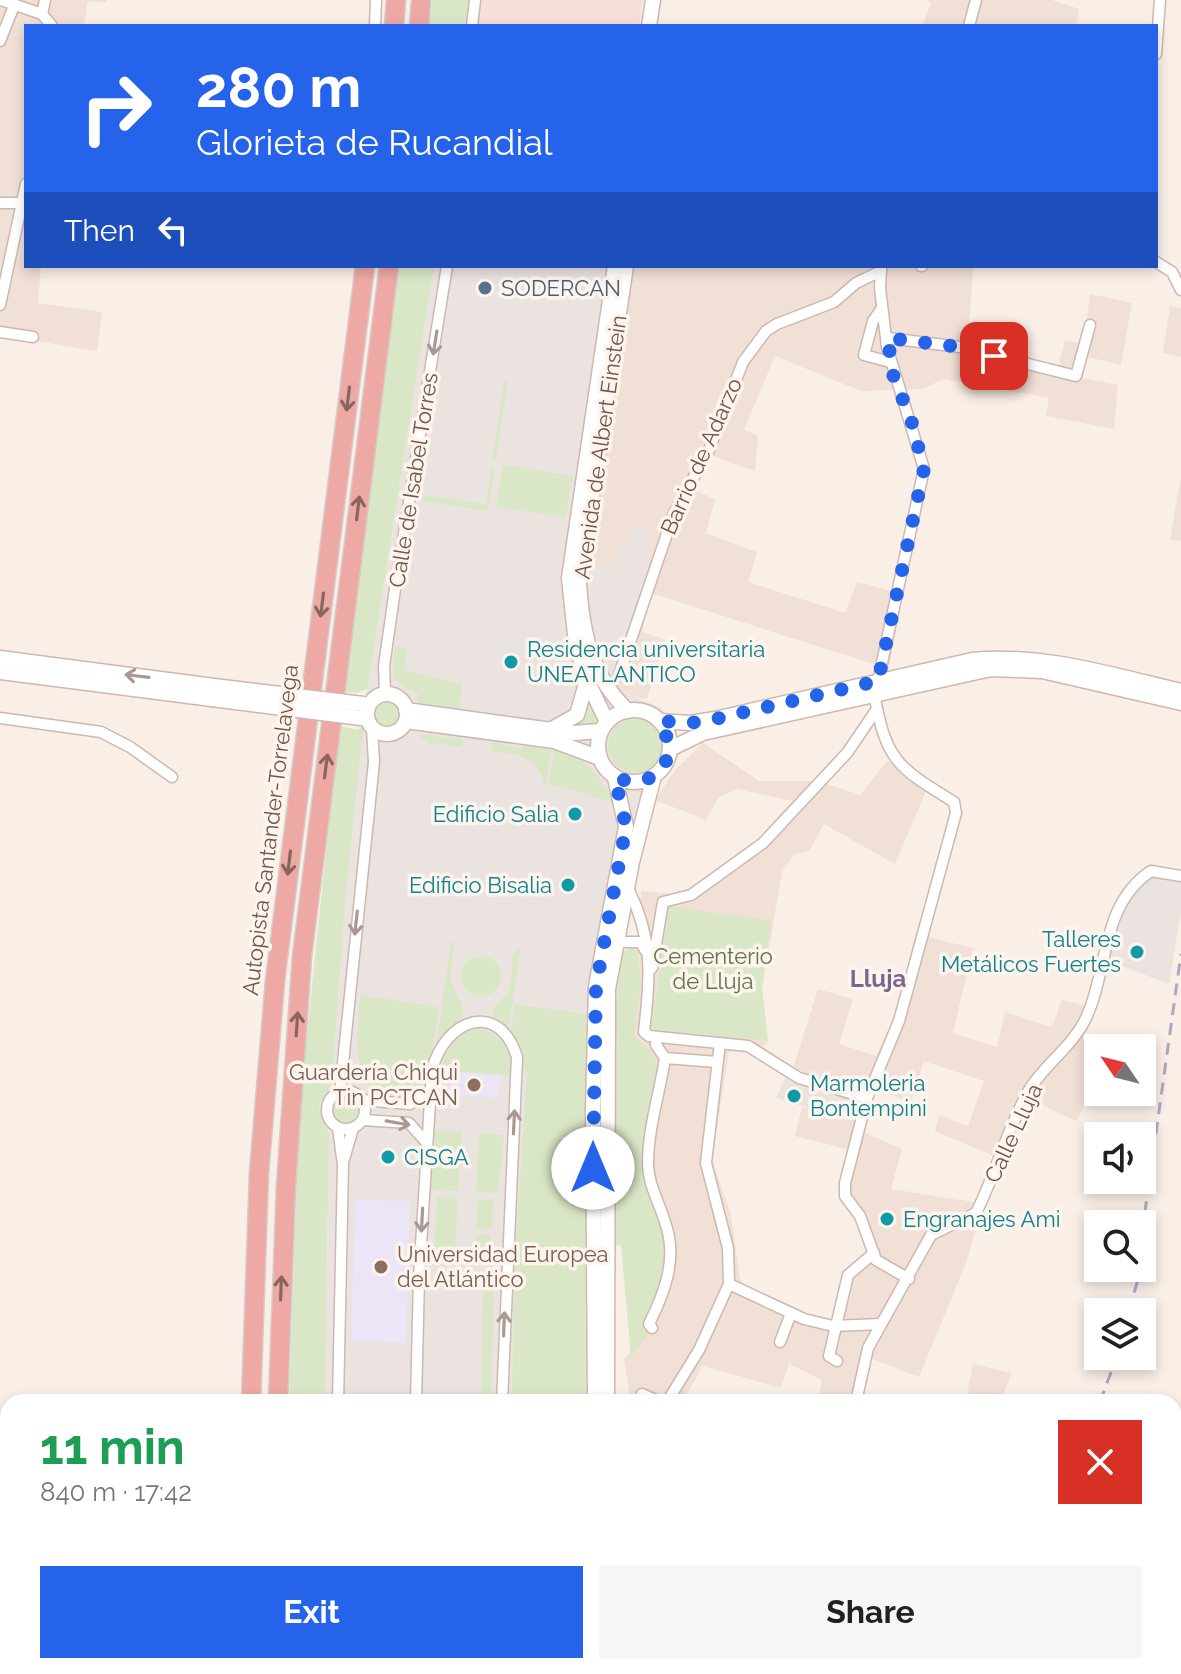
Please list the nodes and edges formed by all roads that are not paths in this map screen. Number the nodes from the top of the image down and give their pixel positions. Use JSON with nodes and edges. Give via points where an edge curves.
{"nodes":[{"id":1,"x":1,"y":0,"type":"edge"},
{"id":2,"x":45,"y":0,"type":"edge"},
{"id":3,"x":376,"y":0,"type":"edge"},
{"id":4,"x":396,"y":0,"type":"edge"},
{"id":5,"x":421,"y":0,"type":"edge"},
{"id":6,"x":475,"y":0,"type":"edge"},
{"id":7,"x":653,"y":0,"type":"edge"},
{"id":8,"x":661,"y":0,"type":"edge"},
{"id":9,"x":976,"y":0,"type":"edge"},
{"id":10,"x":1160,"y":0,"type":"edge"},
{"id":11,"x":14,"y":6,"type":"junction"},
{"id":12,"x":42,"y":14,"type":"junction"},
{"id":13,"x":50,"y":24,"type":"edge"},
{"id":14,"x":375,"y":24,"type":"edge"},
{"id":15,"x":394,"y":24,"type":"edge"},
{"id":16,"x":419,"y":24,"type":"edge"},
{"id":17,"x":472,"y":24,"type":"edge"},
{"id":18,"x":649,"y":24,"type":"edge"},
{"id":19,"x":658,"y":24,"type":"edge"},
{"id":20,"x":970,"y":24,"type":"edge"},
{"id":21,"x":1158,"y":27,"type":"edge"},
{"id":22,"x":0,"y":41,"type":"edge"},
{"id":23,"x":24,"y":192,"type":"edge"},
{"id":24,"x":0,"y":203,"type":"edge"},
{"id":25,"x":21,"y":203,"type":"junction"},
{"id":26,"x":1158,"y":263,"type":"edge"},
{"id":27,"x":365,"y":268,"type":"edge"},
{"id":28,"x":389,"y":268,"type":"edge"},
{"id":29,"x":447,"y":268,"type":"edge"},
{"id":30,"x":615,"y":268,"type":"edge"},
{"id":31,"x":626,"y":268,"type":"edge"},
{"id":32,"x":881,"y":268,"type":"edge"},
{"id":33,"x":1181,"y":290,"type":"edge"},
{"id":34,"x":0,"y":305,"type":"edge"},
{"id":35,"x":882,"y":308,"type":"junction"},
{"id":36,"x":1090,"y":325,"type":"dead end"},
{"id":37,"x":0,"y":332,"type":"edge"},
{"id":38,"x":33,"y":337,"type":"dead end"},
{"id":39,"x":888,"y":338,"type":"junction"},
{"id":40,"x":890,"y":362,"type":"junction"},
{"id":41,"x":0,"y":658,"type":"edge"},
{"id":42,"x":0,"y":672,"type":"edge"},
{"id":43,"x":619,"y":675,"type":"dead end"},
{"id":44,"x":1092,"y":676,"type":"junction"},
{"id":45,"x":587,"y":680,"type":"junction"},
{"id":46,"x":876,"y":687,"type":"junction"},
{"id":47,"x":1181,"y":691,"type":"edge"},
{"id":48,"x":213,"y":692,"type":"junction"},
{"id":49,"x":385,"y":694,"type":"junction"},
{"id":50,"x":1181,"y":703,"type":"edge"},
{"id":51,"x":877,"y":709,"type":"junction"},
{"id":52,"x":628,"y":711,"type":"junction"},
{"id":53,"x":367,"y":715,"type":"junction"},
{"id":54,"x":406,"y":715,"type":"junction"},
{"id":55,"x":0,"y":718,"type":"edge"},
{"id":56,"x":660,"y":721,"type":"junction"},
{"id":57,"x":603,"y":727,"type":"junction"},
{"id":58,"x":549,"y":730,"type":"junction"},
{"id":59,"x":670,"y":749,"type":"junction"},
{"id":60,"x":600,"y":758,"type":"junction"},
{"id":61,"x":654,"y":776,"type":"junction"},
{"id":62,"x":172,"y":777,"type":"dead end"},
{"id":63,"x":615,"y":778,"type":"junction"},
{"id":64,"x":1181,"y":876,"type":"edge"},
{"id":65,"x":627,"y":886,"type":"junction"},
{"id":66,"x":615,"y":942,"type":"junction"},
{"id":67,"x":648,"y":955,"type":"junction"},
{"id":68,"x":652,"y":970,"type":"junction"},
{"id":69,"x":270,"y":1030,"type":"junction"},
{"id":70,"x":657,"y":1038,"type":"junction"},
{"id":71,"x":720,"y":1043,"type":"junction"},
{"id":72,"x":665,"y":1058,"type":"junction"},
{"id":73,"x":717,"y":1062,"type":"junction"},
{"id":74,"x":340,"y":1092,"type":"junction"},
{"id":75,"x":429,"y":1092,"type":"junction"},
{"id":76,"x":867,"y":1098,"type":"junction"},
{"id":77,"x":362,"y":1100,"type":"junction"},
{"id":78,"x":363,"y":1120,"type":"junction"},
{"id":79,"x":338,"y":1128,"type":"junction"},
{"id":80,"x":353,"y":1128,"type":"junction"},
{"id":81,"x":426,"y":1142,"type":"junction"},
{"id":82,"x":343,"y":1165,"type":"junction"},
{"id":83,"x":874,"y":1253,"type":"junction"},
{"id":84,"x":909,"y":1279,"type":"junction"},
{"id":85,"x":729,"y":1284,"type":"junction"},
{"id":86,"x":790,"y":1316,"type":"junction"},
{"id":87,"x":881,"y":1324,"type":"junction"},
{"id":88,"x":837,"y":1325,"type":"junction"},
{"id":89,"x":652,"y":1328,"type":"dead end"},
{"id":90,"x":780,"y":1342,"type":"dead end"},
{"id":91,"x":837,"y":1361,"type":"dead end"},
{"id":92,"x":240,"y":1394,"type":"edge"},
{"id":93,"x":251,"y":1394,"type":"edge"},
{"id":94,"x":279,"y":1394,"type":"edge"},
{"id":95,"x":340,"y":1394,"type":"edge"},
{"id":96,"x":416,"y":1394,"type":"edge"},
{"id":97,"x":502,"y":1394,"type":"edge"},
{"id":98,"x":595,"y":1394,"type":"edge"},
{"id":99,"x":607,"y":1394,"type":"edge"},
{"id":100,"x":672,"y":1394,"type":"edge"},
{"id":101,"x":858,"y":1394,"type":"edge"}],
"edges":[{"from":1,"to":11,"type":"street"},
{"from":2,"to":12,"type":"street"},
{"from":3,"to":14,"type":"street"},
{"from":4,"to":15,"type":"highway"},
{"from":5,"to":16,"type":"highway"},
{"from":6,"to":17,"type":"street"},
{"from":7,"to":18,"type":"main road"},
{"from":8,"to":19,"type":"main road"},
{"from":9,"to":20,"type":"street"},
{"from":10,"to":21,"type":"street"},
{"from":11,"to":12,"type":"street"},
{"from":11,"to":22,"type":"street"},
{"from":12,"to":13,"type":"street"},
{"from":23,"to":25,"type":"street"},
{"from":24,"to":25,"type":"street"},
{"from":25,"to":34,"type":"street"},
{"from":26,"to":33,"type":"street","via":[[1172,272]]},
{"from":27,"to":69,"type":"highway","name":"Autopista Santander-Torrelavega","one_way":true},
{"from":94,"to":28,"type":"highway","one_way":true,"via":[[302,956]]},
{"from":29,"to":49,"type":"street","name":"Calle de Isabel Torres","one_way":true,"via":[[395,589]]},
{"from":30,"to":45,"type":"main road","name":"Avenida de Albert Einstein","via":[[569,568],[573,629]]},
{"from":31,"to":52,"type":"main road","name":"Avenida de Albert Einstein","via":[[579,583],[584,630],[599,677]]},
{"from":32,"to":35,"type":"street"},
{"from":32,"to":43,"type":"street","name":"Barrio de Adarzo","via":[[834,302],[766,331],[743,362],[709,450],[674,513]]},
{"from":35,"to":39,"type":"street"},
{"from":35,"to":40,"type":"street","via":[[864,355]]},
{"from":36,"to":39,"type":"street","via":[[1076,376],[960,347]]},
{"from":37,"to":38,"type":"street"},
{"from":39,"to":40,"type":"street"},
{"from":40,"to":46,"type":"street","via":[[924,469]]},
{"from":48,"to":41,"type":"main road","one_way":true},
{"from":42,"to":48,"type":"main road"},
{"from":44,"to":46,"type":"main road","via":[[1041,660],[1000,657]]},
{"from":44,"to":47,"type":"main road"},
{"from":44,"to":50,"type":"main road"},
{"from":45,"to":57,"type":"main road","name":"Avenida de Albert Einstein"},
{"from":45,"to":58,"type":"main road","via":[[577,715]]},
{"from":46,"to":51,"type":"street"},
{"from":46,"to":56,"type":"main road","via":[[690,723]]},
{"from":46,"to":59,"type":"main road","via":[[703,733]]},
{"from":48,"to":53,"type":"main road","bridge":true},
{"from":49,"to":53,"type":"main road"},
{"from":49,"to":54,"type":"main road","via":[[396,696]]},
{"from":51,"to":68,"type":"street","via":[[847,753],[763,843],[691,895],[663,902]]},
{"from":51,"to":76,"type":"street","via":[[892,756],[915,779],[954,802],[956,813],[899,1021]]},
{"from":52,"to":56,"type":"main road"},
{"from":52,"to":57,"type":"main road"},
{"from":53,"to":54,"type":"main road","via":[[390,734]]},
{"from":53,"to":74,"type":"street","one_way":true,"via":[[374,762]]},
{"from":54,"to":58,"type":"main road"},
{"from":54,"to":60,"type":"main road","via":[[554,741]]},
{"from":55,"to":62,"type":"street","via":[[101,732]]},
{"from":56,"to":59,"type":"main road"},
{"from":57,"to":58,"type":"main road"},
{"from":57,"to":60,"type":"main road"},
{"from":59,"to":61,"type":"main road"},
{"from":60,"to":63,"type":"main road"},
{"from":61,"to":63,"type":"main road","via":[[637,783]]},
{"from":61,"to":65,"type":"main road"},
{"from":63,"to":98,"type":"main road","via":[[626,827],[596,986]]},
{"from":64,"to":84,"type":"street","name":"Calle Lluja","via":[[1151,871],[1128,892],[1108,938],[1087,1017],[1029,1090],[976,1213],[935,1231]]},
{"from":65,"to":66,"type":"main road"},
{"from":65,"to":67,"type":"street"},
{"from":66,"to":67,"type":"street","via":[[641,942]]},
{"from":66,"to":99,"type":"main road","via":[[606,1042]]},
{"from":67,"to":68,"type":"street"},
{"from":68,"to":70,"type":"street","via":[[644,1032]]},
{"from":69,"to":92,"type":"highway"},
{"from":69,"to":93,"type":"highway","name":"Autopista Santander-Torrelavega"},
{"from":70,"to":71,"type":"street"},
{"from":70,"to":72,"type":"street"},
{"from":71,"to":73,"type":"street"},
{"from":71,"to":76,"type":"street","via":[[748,1046],[799,1078]]},
{"from":72,"to":73,"type":"street"},
{"from":72,"to":89,"type":"street","via":[[648,1164],[667,1226],[670,1267],[649,1324]]},
{"from":73,"to":85,"type":"street","via":[[706,1163],[728,1248]]},
{"from":74,"to":77,"type":"street"},
{"from":74,"to":79,"type":"street","via":[[327,1110]]},
{"from":75,"to":77,"type":"street","via":[[410,1104]]},
{"from":75,"to":81,"type":"street"},
{"from":97,"to":75,"type":"street","one_way":true,"via":[[517,1071],[509,1039],[492,1025],[463,1024],[437,1049]]},
{"from":76,"to":83,"type":"street","via":[[845,1196],[860,1216]]},
{"from":77,"to":78,"type":"street"},
{"from":78,"to":80,"type":"street"},
{"from":78,"to":81,"type":"street","one_way":true,"via":[[409,1123]]},
{"from":79,"to":80,"type":"street"},
{"from":79,"to":82,"type":"street"},
{"from":80,"to":82,"type":"street"},
{"from":81,"to":96,"type":"street","one_way":true},
{"from":82,"to":95,"type":"street"},
{"from":83,"to":84,"type":"street","via":[[883,1267]]},
{"from":83,"to":88,"type":"street","via":[[848,1275]]},
{"from":84,"to":87,"type":"street","name":"Calle Lluja"},
{"from":85,"to":86,"type":"street"},
{"from":85,"to":100,"type":"street"},
{"from":86,"to":88,"type":"street"},
{"from":86,"to":90,"type":"street"},
{"from":87,"to":88,"type":"street"},
{"from":87,"to":101,"type":"street","name":"Calle Lluja","via":[[868,1348]]},
{"from":88,"to":91,"type":"street","via":[[829,1356]]}]}
